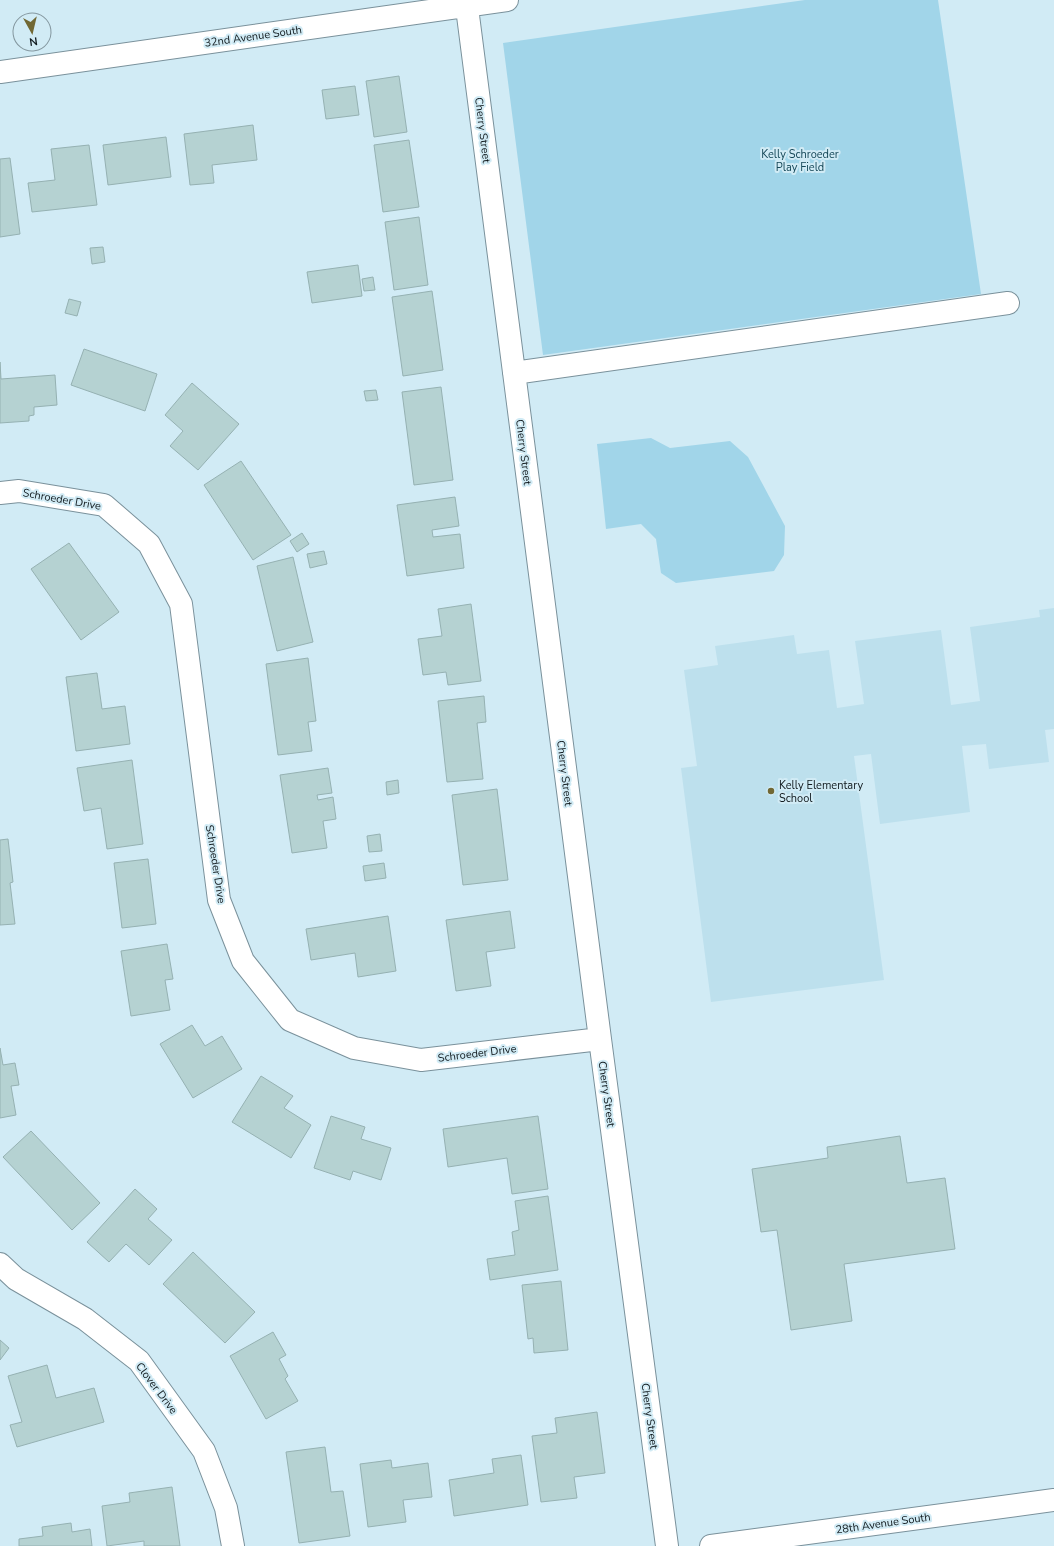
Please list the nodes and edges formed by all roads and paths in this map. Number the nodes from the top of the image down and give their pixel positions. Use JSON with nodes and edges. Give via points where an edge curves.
{"nodes":[{"id":1,"x":507,"y":0,"type":"edge"},
{"id":2,"x":466,"y":3,"type":"edge"},
{"id":3,"x":0,"y":72,"type":"edge"},
{"id":4,"x":1008,"y":303,"type":"dead end"},
{"id":5,"x":514,"y":373,"type":"junction"},
{"id":6,"x":0,"y":493,"type":"edge"},
{"id":7,"x":600,"y":1039,"type":"junction"},
{"id":8,"x":0,"y":1264,"type":"edge"},
{"id":9,"x":1054,"y":1500,"type":"edge"},
{"id":10,"x":233,"y":1546,"type":"edge"},
{"id":11,"x":667,"y":1546,"type":"edge"},
{"id":12,"x":711,"y":1546,"type":"edge"}],
"edges":[{"from":1,"to":2,"type":"street","name":"32nd Avenue South"},
{"from":2,"to":3,"type":"street","name":"32nd Avenue South"},
{"from":2,"to":5,"type":"street","name":"Cherry Street"},
{"from":4,"to":5,"type":"street"},
{"from":5,"to":7,"type":"street","name":"Cherry Street"},
{"from":6,"to":7,"type":"street","name":"Schroeder Drive","via":[[19,491],[104,505],[149,544],[181,604],[219,900],[243,961],[290,1020],[354,1048],[421,1060]]},
{"from":7,"to":11,"type":"street","name":"Cherry Street"},
{"from":8,"to":10,"type":"street","name":"Clover Drive","via":[[16,1279],[84,1319],[139,1362],[204,1451],[226,1508]]},
{"from":9,"to":12,"type":"street","name":"28th Avenue South"}]}
